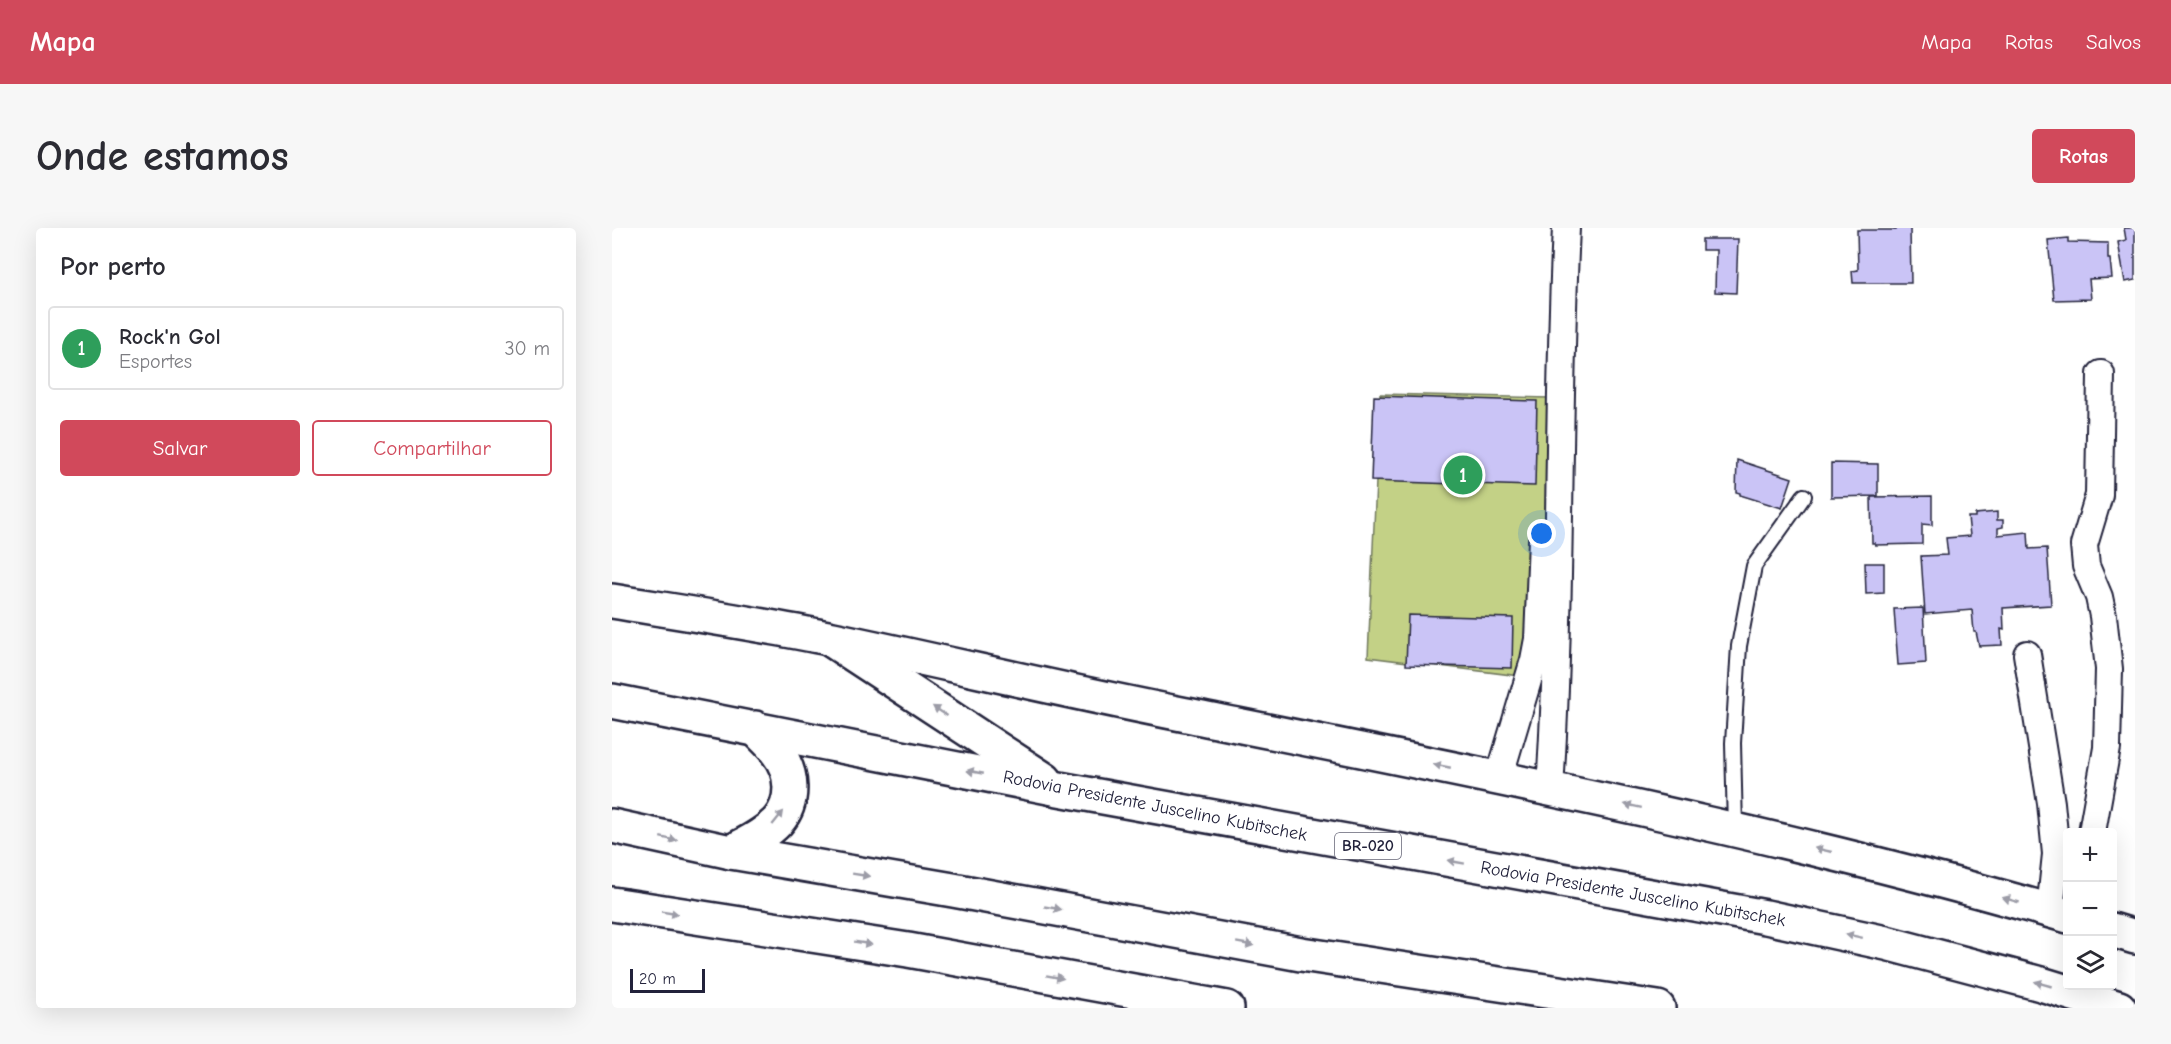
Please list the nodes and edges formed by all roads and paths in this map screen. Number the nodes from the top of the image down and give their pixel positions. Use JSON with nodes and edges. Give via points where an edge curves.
{"nodes":[{"id":1,"x":1553,"y":228,"type":"edge"},
{"id":2,"x":1566,"y":228,"type":"edge"},
{"id":3,"x":2101,"y":374,"type":"dead end"},
{"id":4,"x":1804,"y":496,"type":"dead end"},
{"id":5,"x":612,"y":601,"type":"edge"},
{"id":6,"x":830,"y":639,"type":"junction"},
{"id":7,"x":2027,"y":654,"type":"dead end"},
{"id":8,"x":612,"y":701,"type":"edge"},
{"id":9,"x":755,"y":728,"type":"junction"},
{"id":10,"x":1499,"y":778,"type":"junction"},
{"id":11,"x":1059,"y":789,"type":"junction"},
{"id":12,"x":1550,"y":789,"type":"junction"},
{"id":13,"x":612,"y":826,"type":"edge"},
{"id":14,"x":2093,"y":828,"type":"edge"},
{"id":15,"x":1735,"y":829,"type":"junction"},
{"id":16,"x":731,"y":852,"type":"junction"},
{"id":17,"x":612,"y":904,"type":"edge"},
{"id":18,"x":2059,"y":913,"type":"edge"},
{"id":19,"x":2117,"y":932,"type":"edge"},
{"id":20,"x":2135,"y":937,"type":"edge"},
{"id":21,"x":1185,"y":1004,"type":"edge"},
{"id":22,"x":1227,"y":1008,"type":"edge"},
{"id":23,"x":1658,"y":1008,"type":"edge"},
{"id":24,"x":2119,"y":1008,"type":"edge"}],
"edges":[{"from":1,"to":10,"type":"street","via":[[1538,639]]},
{"from":2,"to":12,"type":"street","via":[[1558,626]]},
{"from":3,"to":14,"type":"street","via":[[2098,495],[2084,545],[2086,566],[2103,616],[2109,669],[2107,748]]},
{"from":4,"to":15,"type":"lane","via":[[1754,566],[1739,646],[1733,743]]},
{"from":5,"to":6,"type":"main road"},
{"from":10,"to":6,"type":"main road","one_way":true},
{"from":11,"to":6,"type":"main road","one_way":true},
{"from":7,"to":18,"type":"street","via":[[2051,803]]},
{"from":8,"to":9,"type":"main road","name":"Rodovia Presidente Juscelino Kubitschek","number":"BR-020"},
{"from":11,"to":9,"type":"main road","name":"Rodovia Presidente Juscelino Kubitschek","number":"BR-020","one_way":true},
{"from":16,"to":9,"type":"main road","one_way":true,"via":[[778,821],[788,805],[791,786],[786,769],[778,753]]},
{"from":10,"to":12,"type":"main road"},
{"from":24,"to":11,"type":"main road","name":"Rodovia Presidente Juscelino Kubitschek","number":"BR-020","one_way":true,"via":[[1886,943],[1766,917]]},
{"from":15,"to":12,"type":"main road","one_way":true},
{"from":13,"to":16,"type":"main road","one_way":true},
{"from":18,"to":15,"type":"main road","one_way":true,"via":[[1911,871]]},
{"from":16,"to":23,"type":"main road","one_way":true,"via":[[1313,956]]},
{"from":17,"to":21,"type":"main road","one_way":true,"via":[[908,950]]},
{"from":19,"to":20,"type":"main road"},
{"from":21,"to":22,"type":"main road"}]}
